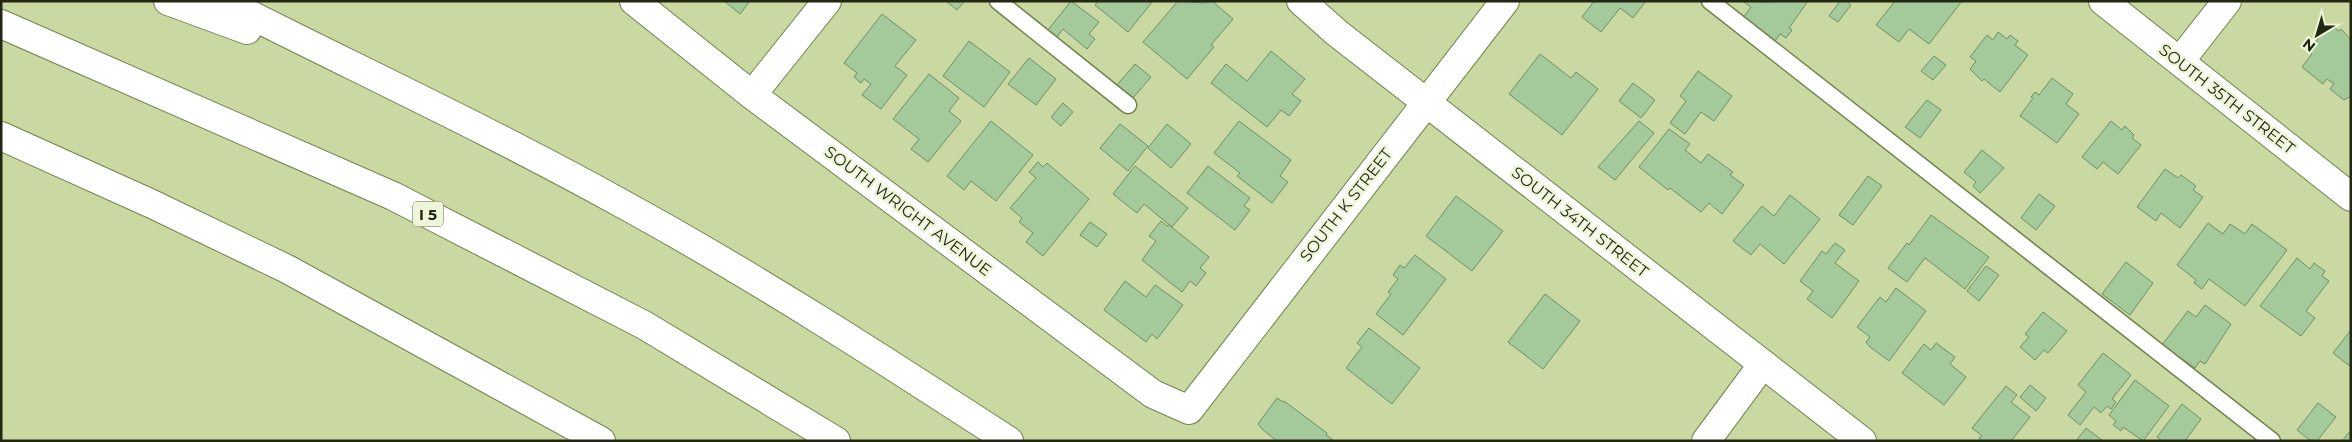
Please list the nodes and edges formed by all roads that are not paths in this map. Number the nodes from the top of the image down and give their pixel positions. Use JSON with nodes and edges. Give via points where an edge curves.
{"nodes":[{"id":1,"x":168,"y":1,"type":"edge"},
{"id":2,"x":223,"y":1,"type":"edge"},
{"id":3,"x":634,"y":1,"type":"edge"},
{"id":4,"x":827,"y":1,"type":"edge"},
{"id":5,"x":998,"y":1,"type":"edge"},
{"id":6,"x":1300,"y":1,"type":"edge"},
{"id":7,"x":1505,"y":1,"type":"edge"},
{"id":8,"x":1710,"y":1,"type":"edge"},
{"id":9,"x":2104,"y":1,"type":"edge"},
{"id":10,"x":2227,"y":1,"type":"edge"},
{"id":11,"x":1,"y":24,"type":"edge"},
{"id":12,"x":2180,"y":61,"type":"junction"},
{"id":13,"x":366,"y":73,"type":"junction"},
{"id":14,"x":752,"y":95,"type":"junction"},
{"id":15,"x":1427,"y":102,"type":"junction"},
{"id":16,"x":1128,"y":105,"type":"dead end"},
{"id":17,"x":1,"y":136,"type":"edge"},
{"id":18,"x":2351,"y":197,"type":"edge"},
{"id":19,"x":1763,"y":364,"type":"junction"},
{"id":20,"x":1189,"y":410,"type":"joint"},
{"id":21,"x":602,"y":441,"type":"edge"},
{"id":22,"x":836,"y":441,"type":"edge"},
{"id":23,"x":1009,"y":441,"type":"edge"},
{"id":24,"x":1706,"y":441,"type":"edge"},
{"id":25,"x":1862,"y":441,"type":"edge"},
{"id":26,"x":2272,"y":441,"type":"edge"}],
"edges":[{"from":1,"to":13,"type":"main road"},
{"from":2,"to":13,"type":"main road"},
{"from":3,"to":14,"type":"main road","name":"SOUTH WRIGHT AVENUE"},
{"from":4,"to":14,"type":"main road"},
{"from":5,"to":16,"type":"lane"},
{"from":6,"to":15,"type":"main road","name":"SOUTH 34TH STREET"},
{"from":7,"to":15,"type":"main road","name":"SOUTH K STREET"},
{"from":8,"to":26,"type":"lane"},
{"from":9,"to":12,"type":"main road","name":"SOUTH 35TH STREET"},
{"from":10,"to":12,"type":"main road"},
{"from":11,"to":22,"type":"main road","number":"I 5","via":[[393,196],[644,325]]},
{"from":12,"to":18,"type":"main road","name":"SOUTH 35TH STREET"},
{"from":13,"to":23,"type":"main road","via":[[619,202],[767,287]]},
{"from":14,"to":20,"type":"main road","name":"SOUTH WRIGHT AVENUE","via":[[1153,394]]},
{"from":15,"to":19,"type":"main road","name":"SOUTH 34TH STREET"},
{"from":15,"to":20,"type":"main road","name":"SOUTH K STREET"},
{"from":17,"to":21,"type":"main road","via":[[287,269]]},
{"from":19,"to":24,"type":"main road"},
{"from":19,"to":25,"type":"main road","name":"SOUTH 34TH STREET"}]}
